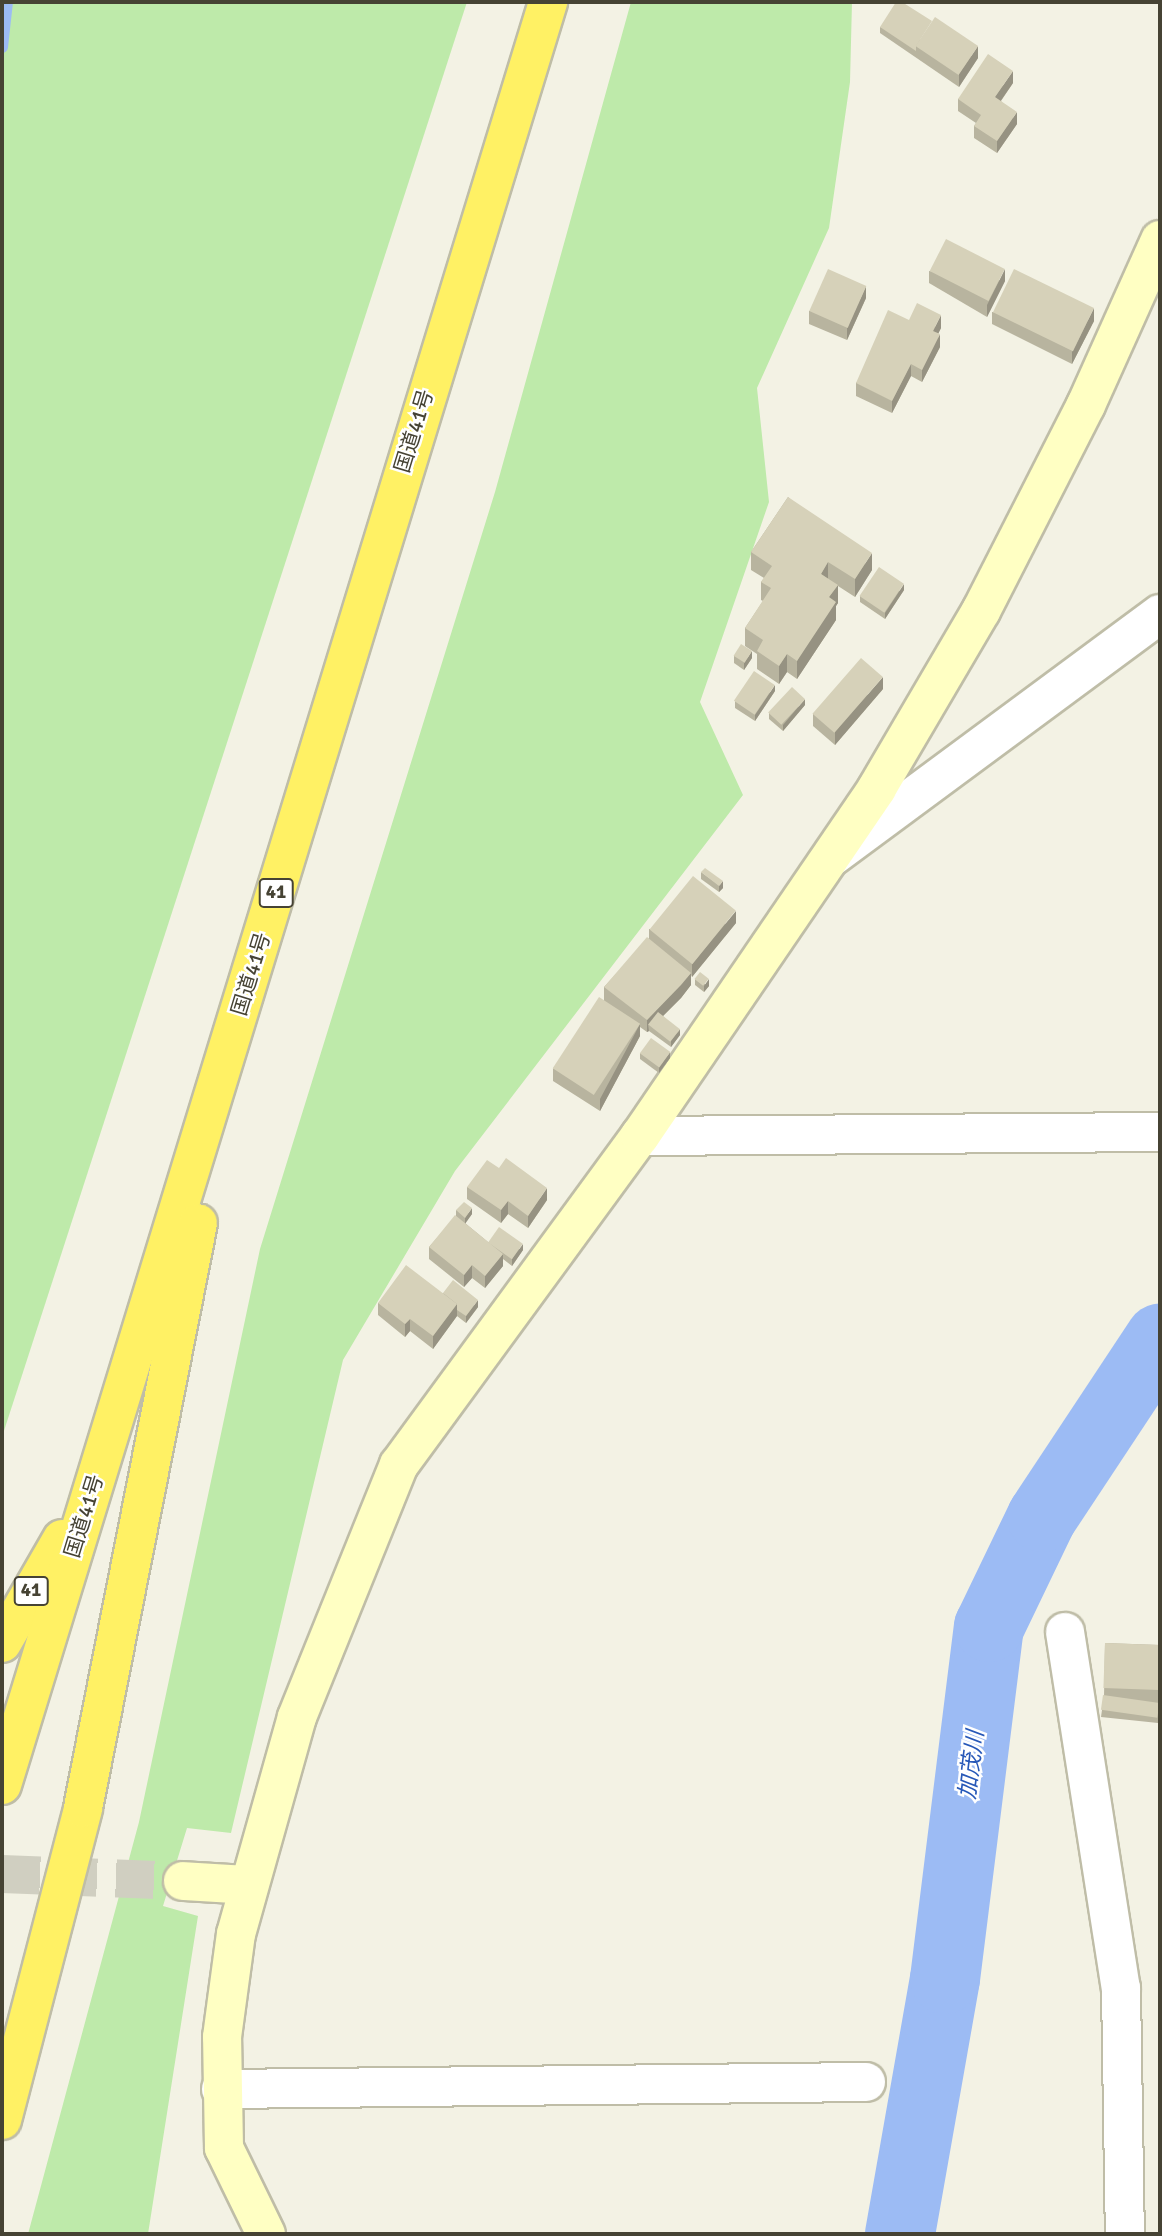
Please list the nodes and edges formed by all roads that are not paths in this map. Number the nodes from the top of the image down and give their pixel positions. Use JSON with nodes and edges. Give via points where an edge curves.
{"nodes":[{"id":1,"x":527,"y":2,"type":"edge"},
{"id":2,"x":548,"y":2,"type":"edge"},
{"id":3,"x":1160,"y":240,"type":"edge"},
{"id":4,"x":1160,"y":614,"type":"edge"},
{"id":5,"x":347,"y":663,"type":"junction"},
{"id":6,"x":826,"y":861,"type":"junction"},
{"id":7,"x":1160,"y":1132,"type":"edge"},
{"id":8,"x":640,"y":1136,"type":"junction"},
{"id":9,"x":62,"y":1538,"type":"junction"},
{"id":10,"x":1065,"y":1632,"type":"dead end"},
{"id":11,"x":2,"y":1643,"type":"edge"},
{"id":12,"x":2,"y":1721,"type":"edge"},
{"id":13,"x":2,"y":1785,"type":"edge"},
{"id":14,"x":183,"y":1881,"type":"tunnel mouth"},
{"id":15,"x":248,"y":1885,"type":"junction"},
{"id":16,"x":866,"y":2082,"type":"dead end"},
{"id":17,"x":221,"y":2089,"type":"junction"},
{"id":18,"x":2,"y":2120,"type":"edge"},
{"id":19,"x":266,"y":2234,"type":"edge"},
{"id":20,"x":1125,"y":2234,"type":"edge"}],
"edges":[{"from":1,"to":9,"type":"highway","name":"国道41号","number":"41","via":[[350,569]]},
{"from":2,"to":5,"type":"highway","name":"国道41号","number":"41"},
{"from":3,"to":6,"type":"street","via":[[1086,405],[981,611]]},
{"from":4,"to":6,"type":"street"},
{"from":5,"to":13,"type":"highway","name":"国道41号","number":"41"},
{"from":5,"to":18,"type":"highway","number":"41","via":[[295,888],[197,1228],[83,1808]]},
{"from":6,"to":8,"type":"street"},
{"from":7,"to":8,"type":"street"},
{"from":8,"to":15,"type":"street","via":[[399,1465],[297,1717]]},
{"from":9,"to":11,"type":"highway","number":"41"},
{"from":9,"to":12,"type":"highway","name":"国道41号","number":"41"},
{"from":10,"to":20,"type":"street","via":[[1121,1987]]},
{"from":14,"to":15,"type":"street"},
{"from":15,"to":17,"type":"street","via":[[234,1947]]},
{"from":16,"to":17,"type":"street"},
{"from":17,"to":19,"type":"street","via":[[224,2148]]}]}
